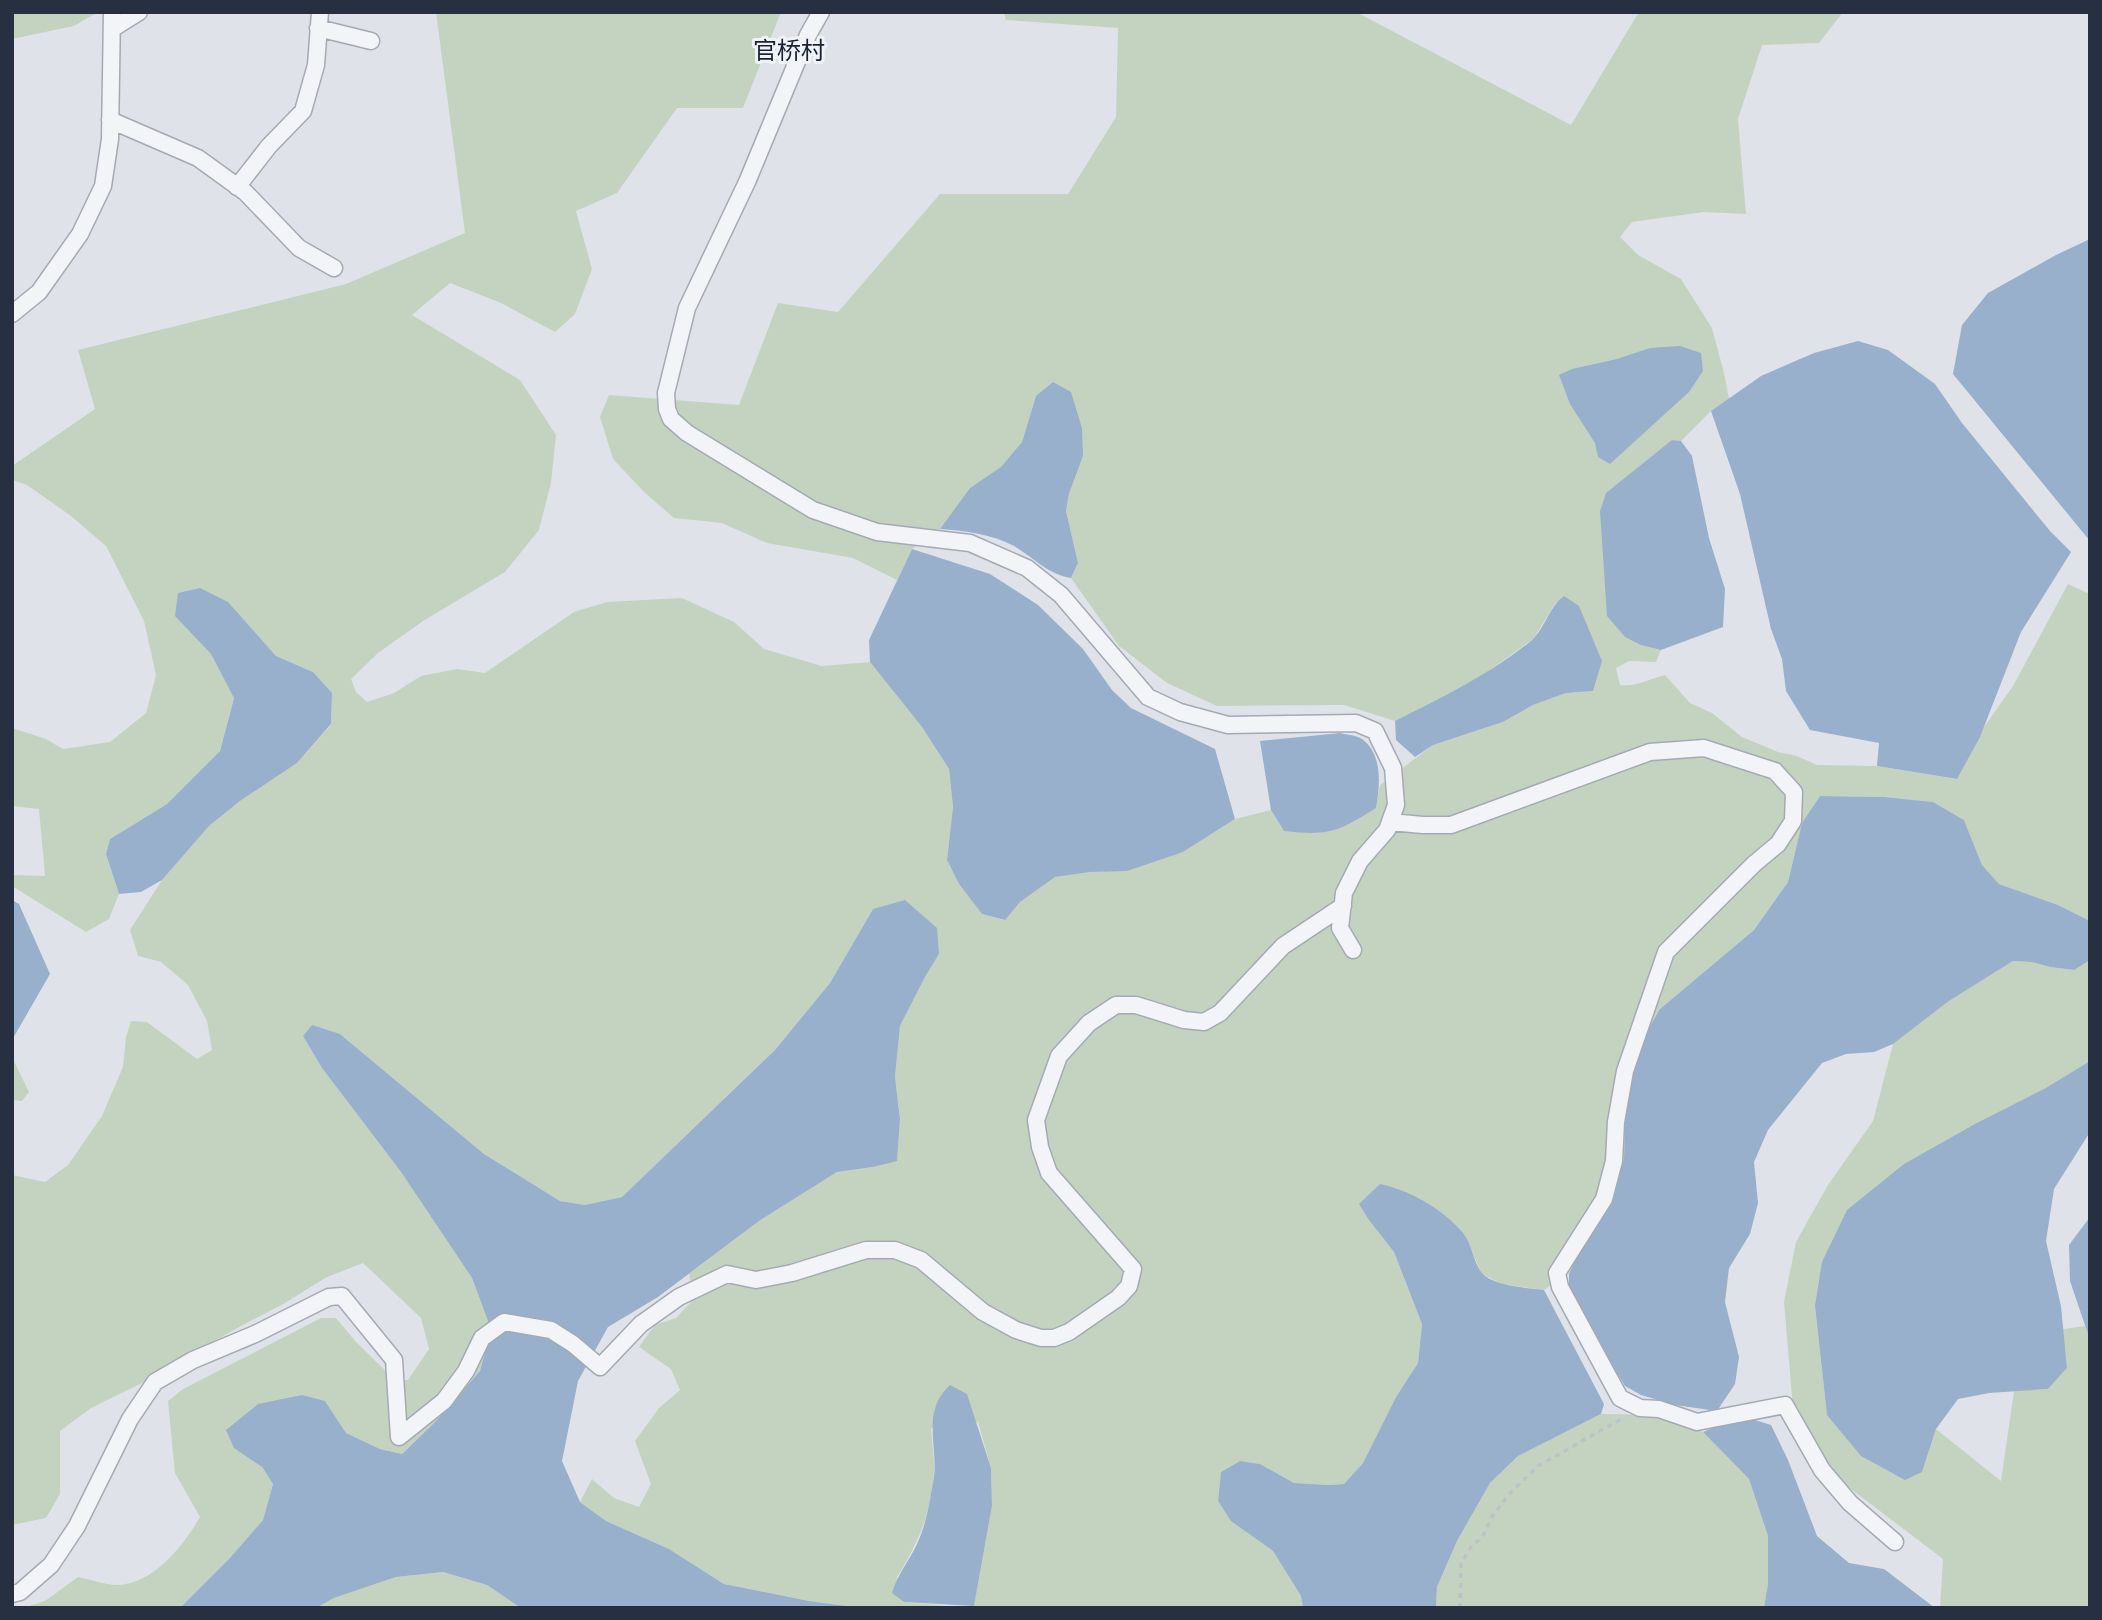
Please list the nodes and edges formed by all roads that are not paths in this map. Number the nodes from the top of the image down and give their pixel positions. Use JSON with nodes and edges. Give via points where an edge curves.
{"nodes":[{"id":1,"x":139,"y":12,"type":"edge"},
{"id":2,"x":821,"y":12,"type":"edge"},
{"id":3,"x":319,"y":20,"type":"edge"},
{"id":4,"x":112,"y":21,"type":"edge"},
{"id":5,"x":371,"y":41,"type":"dead end"},
{"id":6,"x":110,"y":120,"type":"junction"},
{"id":7,"x":237,"y":187,"type":"junction"},
{"id":8,"x":334,"y":268,"type":"dead end"},
{"id":9,"x":12,"y":314,"type":"edge"},
{"id":10,"x":1390,"y":822,"type":"junction"},
{"id":11,"x":1343,"y":906,"type":"junction"},
{"id":12,"x":1353,"y":950,"type":"dead end"},
{"id":13,"x":1895,"y":1542,"type":"dead end"},
{"id":14,"x":12,"y":1594,"type":"edge"}],
"edges":[{"from":1,"to":4,"type":"street"},
{"from":2,"to":10,"type":"street","via":[[687,308],[666,393],[671,419],[813,510],[877,532],[970,543],[1027,568],[1062,595],[1148,697],[1180,712],[1228,725],[1356,723],[1375,731],[1393,768],[1396,805]]},
{"from":3,"to":5,"type":"street"},
{"from":3,"to":7,"type":"street","via":[[316,65],[303,111]]},
{"from":4,"to":6,"type":"street"},
{"from":6,"to":7,"type":"street","via":[[198,158]]},
{"from":6,"to":9,"type":"street","via":[[103,186],[80,234],[38,292]]},
{"from":7,"to":8,"type":"street","via":[[299,248]]},
{"from":10,"to":11,"type":"street","via":[[1360,861],[1344,892]]},
{"from":10,"to":13,"type":"street","via":[[1451,825],[1650,752],[1704,748],[1775,771],[1794,792],[1793,821],[1778,844],[1666,952],[1625,1071],[1614,1161],[1604,1199],[1557,1273],[1560,1287],[1626,1403],[1697,1422],[1785,1405],[1822,1470],[1850,1503]]},
{"from":11,"to":12,"type":"street","via":[[1340,928]]},
{"from":11,"to":14,"type":"street","via":[[1283,946],[1220,1013],[1204,1022],[1136,1005],[1116,1005],[1089,1023],[1059,1056],[1036,1120],[1049,1173],[1133,1269],[1129,1286],[1118,1298],[1069,1332],[1041,1338],[1016,1330],[983,1312],[921,1260],[895,1250],[866,1250],[756,1280],[727,1274],[679,1297],[641,1324],[600,1367],[551,1330],[504,1322],[482,1338],[444,1401],[399,1437],[394,1360],[342,1296],[329,1297],[192,1360],[155,1382],[130,1419],[78,1527],[51,1565]]}]}
